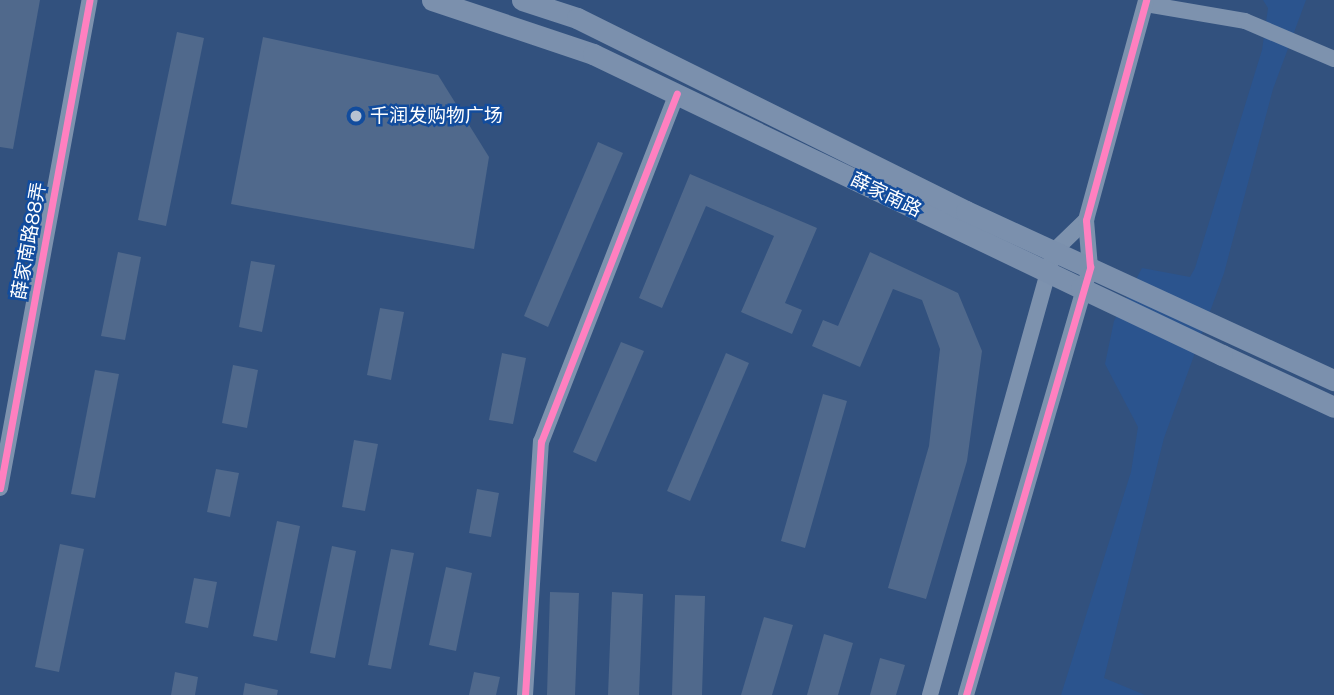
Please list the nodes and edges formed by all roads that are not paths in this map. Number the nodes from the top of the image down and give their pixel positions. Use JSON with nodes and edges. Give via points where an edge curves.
{"nodes":[{"id":1,"x":90,"y":0,"type":"edge"},
{"id":2,"x":432,"y":0,"type":"edge"},
{"id":3,"x":522,"y":0,"type":"edge"},
{"id":4,"x":1146,"y":2,"type":"edge"},
{"id":5,"x":1334,"y":59,"type":"edge"},
{"id":6,"x":677,"y":94,"type":"junction"},
{"id":7,"x":1086,"y":219,"type":"junction"},
{"id":8,"x":1054,"y":251,"type":"junction"},
{"id":9,"x":1090,"y":267,"type":"junction"},
{"id":10,"x":1048,"y":272,"type":"junction"},
{"id":11,"x":1334,"y":380,"type":"edge"},
{"id":12,"x":1334,"y":407,"type":"edge"},
{"id":13,"x":0,"y":488,"type":"edge"},
{"id":14,"x":525,"y":695,"type":"edge"},
{"id":15,"x":930,"y":695,"type":"edge"},
{"id":16,"x":966,"y":695,"type":"edge"}],
"edges":[{"from":1,"to":13,"type":"street","name":"薛家南路88弄"},
{"from":2,"to":6,"type":"main road","name":"薛家南路","via":[[593,54]]},
{"from":3,"to":8,"type":"main road","name":"薛家南路","via":[[577,18]]},
{"from":4,"to":5,"type":"street","via":[[1245,21]]},
{"from":4,"to":7,"type":"street"},
{"from":6,"to":10,"type":"main road","name":"薛家南路"},
{"from":6,"to":14,"type":"street","via":[[541,442]]},
{"from":7,"to":8,"type":"street"},
{"from":7,"to":9,"type":"street"},
{"from":8,"to":9,"type":"main road","name":"薛家南路"},
{"from":8,"to":10,"type":"street"},
{"from":9,"to":11,"type":"main road","name":"薛家南路"},
{"from":9,"to":16,"type":"street"},
{"from":10,"to":12,"type":"main road","name":"薛家南路","bridge":true},
{"from":10,"to":15,"type":"street"}]}
